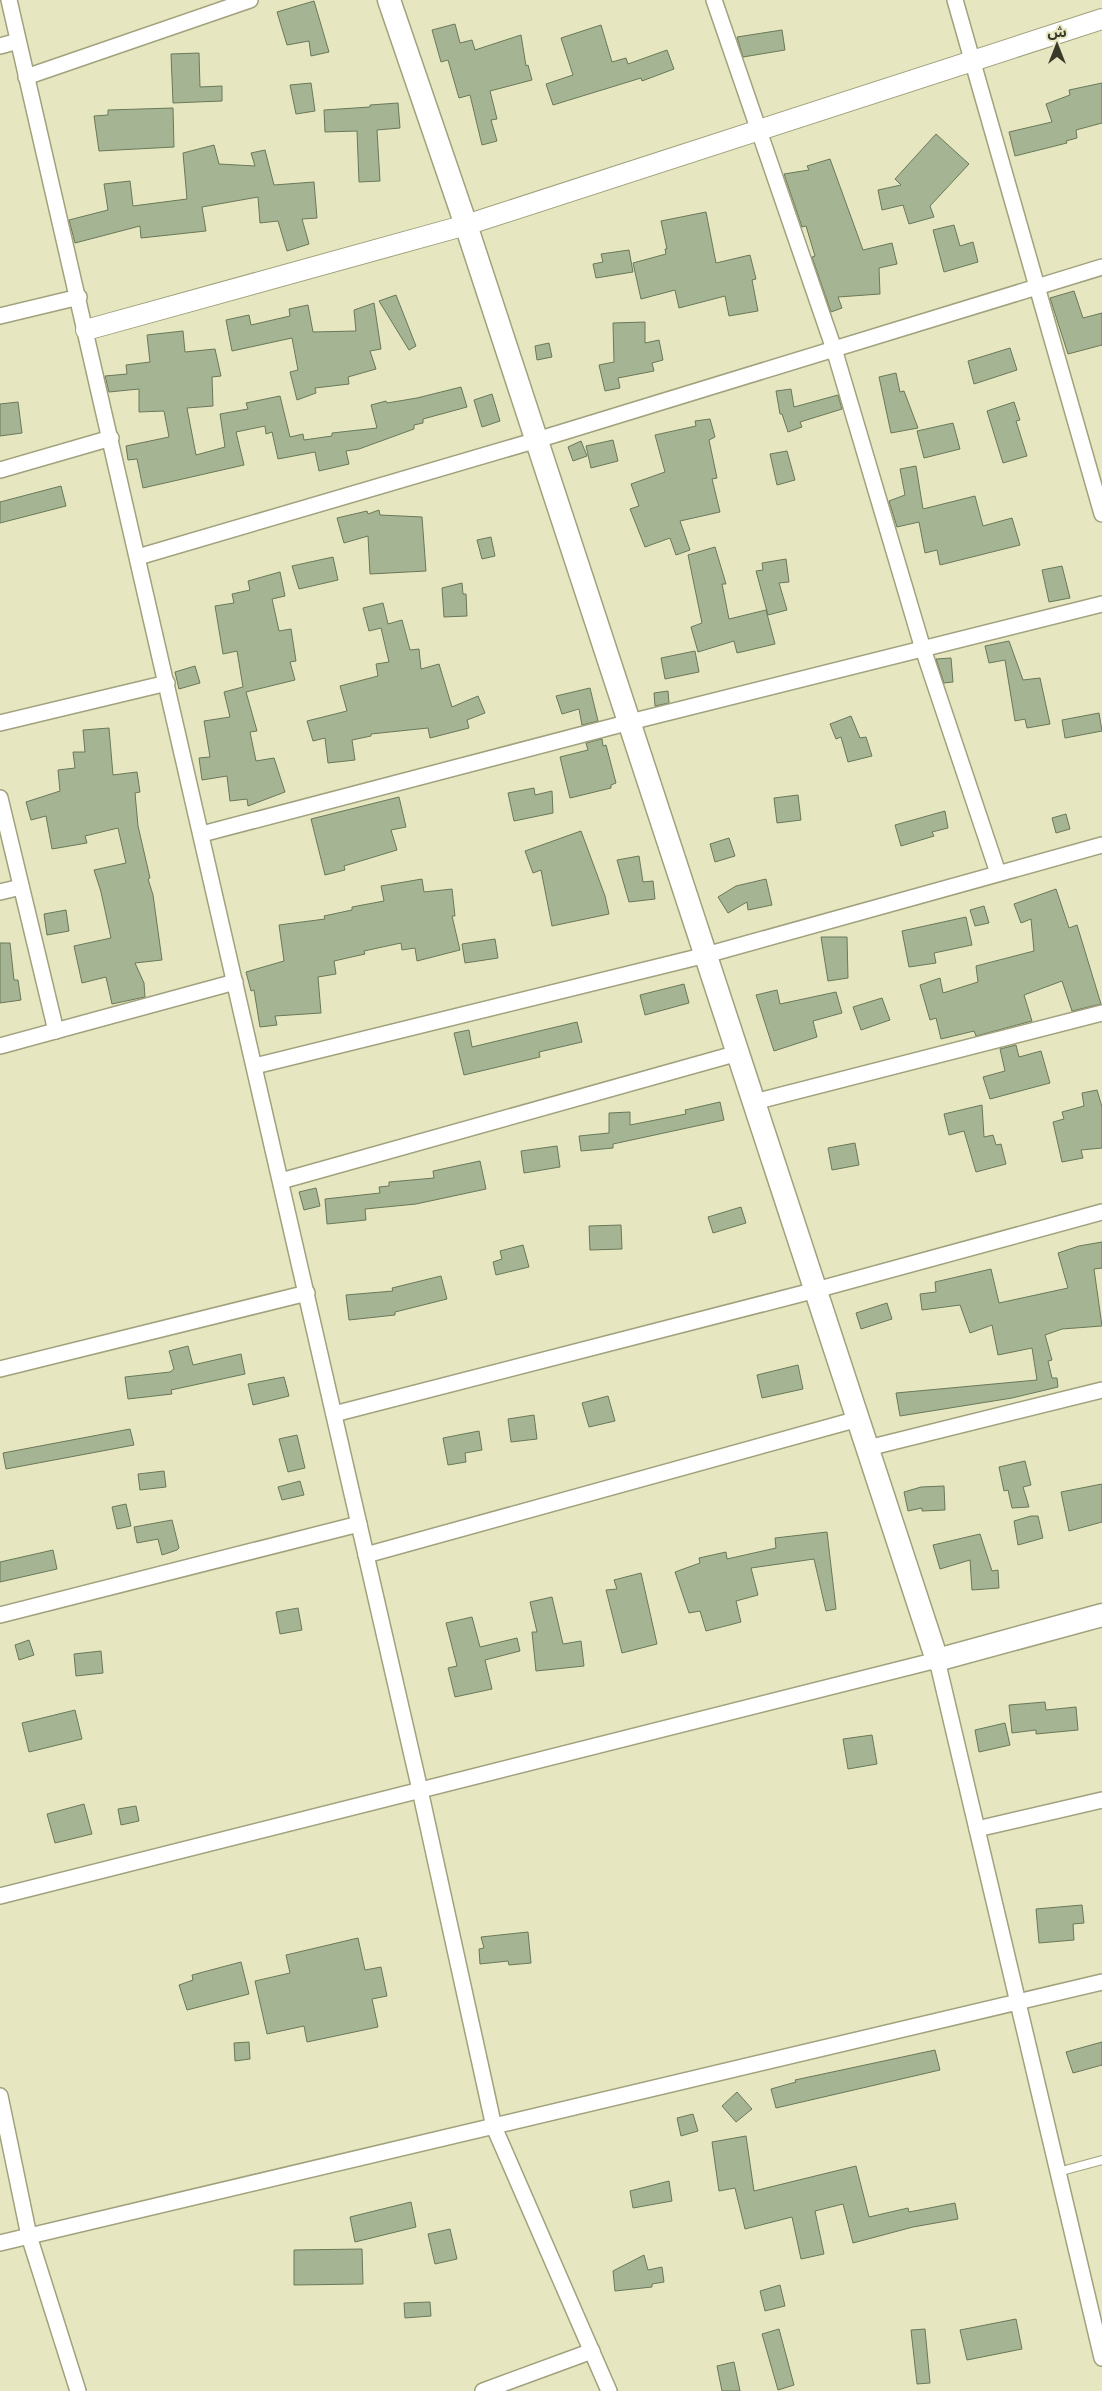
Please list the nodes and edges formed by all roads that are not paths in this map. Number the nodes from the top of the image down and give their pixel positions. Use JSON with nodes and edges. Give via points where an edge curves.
{"nodes":[{"id":1,"x":9,"y":0,"type":"edge"},
{"id":2,"x":250,"y":0,"type":"edge"},
{"id":3,"x":389,"y":0,"type":"edge"},
{"id":4,"x":714,"y":0,"type":"edge"},
{"id":5,"x":955,"y":0,"type":"edge"},
{"id":6,"x":1102,"y":19,"type":"edge"},
{"id":7,"x":18,"y":41,"type":"junction"},
{"id":8,"x":0,"y":46,"type":"edge"},
{"id":9,"x":972,"y":61,"type":"junction"},
{"id":10,"x":26,"y":77,"type":"junction"},
{"id":11,"x":758,"y":130,"type":"junction"},
{"id":12,"x":466,"y":225,"type":"junction"},
{"id":13,"x":1102,"y":267,"type":"edge"},
{"id":14,"x":1037,"y":287,"type":"junction"},
{"id":15,"x":78,"y":297,"type":"junction"},
{"id":16,"x":0,"y":316,"type":"edge"},
{"id":17,"x":86,"y":330,"type":"junction"},
{"id":18,"x":834,"y":349,"type":"junction"},
{"id":19,"x":111,"y":438,"type":"junction"},
{"id":20,"x":537,"y":440,"type":"junction"},
{"id":21,"x":0,"y":470,"type":"edge"},
{"id":22,"x":1102,"y":514,"type":"edge"},
{"id":23,"x":138,"y":557,"type":"junction"},
{"id":24,"x":1102,"y":604,"type":"edge"},
{"id":25,"x":923,"y":649,"type":"junction"},
{"id":26,"x":167,"y":683,"type":"junction"},
{"id":27,"x":630,"y":722,"type":"junction"},
{"id":28,"x":0,"y":723,"type":"edge"},
{"id":29,"x":0,"y":798,"type":"edge"},
{"id":30,"x":202,"y":834,"type":"junction"},
{"id":31,"x":1102,"y":845,"type":"edge"},
{"id":32,"x":998,"y":874,"type":"junction"},
{"id":33,"x":21,"y":887,"type":"junction"},
{"id":34,"x":0,"y":892,"type":"edge"},
{"id":35,"x":706,"y":954,"type":"junction"},
{"id":36,"x":235,"y":982,"type":"junction"},
{"id":37,"x":1102,"y":1013,"type":"edge"},
{"id":38,"x":56,"y":1031,"type":"junction"},
{"id":39,"x":0,"y":1046,"type":"edge"},
{"id":40,"x":738,"y":1053,"type":"junction"},
{"id":41,"x":254,"y":1066,"type":"junction"},
{"id":42,"x":754,"y":1102,"type":"junction"},
{"id":43,"x":281,"y":1181,"type":"junction"},
{"id":44,"x":1102,"y":1212,"type":"edge"},
{"id":45,"x":816,"y":1290,"type":"junction"},
{"id":46,"x":307,"y":1293,"type":"junction"},
{"id":47,"x":0,"y":1369,"type":"edge"},
{"id":48,"x":1102,"y":1390,"type":"edge"},
{"id":49,"x":334,"y":1414,"type":"junction"},
{"id":50,"x":858,"y":1418,"type":"junction"},
{"id":51,"x":868,"y":1448,"type":"junction"},
{"id":52,"x":359,"y":1524,"type":"junction"},
{"id":53,"x":366,"y":1555,"type":"junction"},
{"id":54,"x":0,"y":1615,"type":"edge"},
{"id":55,"x":1102,"y":1615,"type":"edge"},
{"id":56,"x":938,"y":1660,"type":"junction"},
{"id":57,"x":420,"y":1790,"type":"junction"},
{"id":58,"x":1102,"y":1800,"type":"edge"},
{"id":59,"x":977,"y":1829,"type":"junction"},
{"id":60,"x":0,"y":1896,"type":"edge"},
{"id":61,"x":1102,"y":1982,"type":"edge"},
{"id":62,"x":1018,"y":2003,"type":"junction"},
{"id":63,"x":0,"y":2096,"type":"edge"},
{"id":64,"x":494,"y":2127,"type":"junction"},
{"id":65,"x":1102,"y":2160,"type":"edge"},
{"id":66,"x":1058,"y":2172,"type":"junction"},
{"id":67,"x":29,"y":2236,"type":"junction"},
{"id":68,"x":0,"y":2243,"type":"edge"},
{"id":69,"x":592,"y":2351,"type":"junction"},
{"id":70,"x":1102,"y":2358,"type":"edge"},
{"id":71,"x":78,"y":2391,"type":"edge"},
{"id":72,"x":483,"y":2391,"type":"edge"},
{"id":73,"x":609,"y":2391,"type":"edge"}],
"edges":[{"from":1,"to":7,"type":"street"},
{"from":2,"to":10,"type":"street"},
{"from":3,"to":12,"type":"main road"},
{"from":4,"to":11,"type":"street"},
{"from":5,"to":9,"type":"street"},
{"from":6,"to":9,"type":"street"},
{"from":7,"to":8,"type":"street"},
{"from":7,"to":10,"type":"street"},
{"from":9,"to":11,"type":"street"},
{"from":9,"to":14,"type":"street"},
{"from":10,"to":15,"type":"street"},
{"from":11,"to":12,"type":"street"},
{"from":11,"to":18,"type":"street"},
{"from":12,"to":17,"type":"street"},
{"from":12,"to":20,"type":"main road"},
{"from":13,"to":14,"type":"street"},
{"from":14,"to":18,"type":"street"},
{"from":14,"to":22,"type":"street"},
{"from":15,"to":16,"type":"street"},
{"from":15,"to":17,"type":"street"},
{"from":17,"to":19,"type":"street"},
{"from":18,"to":20,"type":"street"},
{"from":18,"to":25,"type":"street"},
{"from":19,"to":21,"type":"street"},
{"from":19,"to":23,"type":"street"},
{"from":20,"to":23,"type":"street"},
{"from":20,"to":27,"type":"main road"},
{"from":23,"to":26,"type":"street"},
{"from":24,"to":25,"type":"street"},
{"from":25,"to":27,"type":"street"},
{"from":25,"to":32,"type":"street"},
{"from":26,"to":28,"type":"street"},
{"from":26,"to":30,"type":"street"},
{"from":27,"to":30,"type":"street"},
{"from":27,"to":35,"type":"main road"},
{"from":29,"to":33,"type":"street"},
{"from":30,"to":36,"type":"street"},
{"from":31,"to":32,"type":"street"},
{"from":32,"to":35,"type":"street"},
{"from":33,"to":34,"type":"street"},
{"from":33,"to":38,"type":"street"},
{"from":35,"to":40,"type":"main road"},
{"from":35,"to":41,"type":"street"},
{"from":36,"to":38,"type":"street"},
{"from":36,"to":41,"type":"street"},
{"from":37,"to":42,"type":"street"},
{"from":38,"to":39,"type":"street"},
{"from":40,"to":42,"type":"main road"},
{"from":40,"to":43,"type":"street"},
{"from":41,"to":43,"type":"street"},
{"from":42,"to":45,"type":"main road"},
{"from":43,"to":46,"type":"street"},
{"from":44,"to":45,"type":"street"},
{"from":45,"to":49,"type":"street"},
{"from":45,"to":50,"type":"main road"},
{"from":46,"to":47,"type":"street"},
{"from":46,"to":49,"type":"street"},
{"from":48,"to":51,"type":"street"},
{"from":49,"to":52,"type":"street"},
{"from":50,"to":51,"type":"main road"},
{"from":50,"to":53,"type":"street"},
{"from":51,"to":56,"type":"main road"},
{"from":52,"to":53,"type":"street"},
{"from":52,"to":54,"type":"street"},
{"from":53,"to":57,"type":"street"},
{"from":55,"to":56,"type":"main road"},
{"from":56,"to":57,"type":"street"},
{"from":56,"to":59,"type":"street"},
{"from":57,"to":60,"type":"street"},
{"from":57,"to":64,"type":"street"},
{"from":58,"to":59,"type":"street"},
{"from":59,"to":62,"type":"street"},
{"from":61,"to":62,"type":"street"},
{"from":62,"to":64,"type":"street"},
{"from":62,"to":66,"type":"street"},
{"from":63,"to":67,"type":"street"},
{"from":64,"to":67,"type":"street"},
{"from":64,"to":69,"type":"street"},
{"from":65,"to":66,"type":"lane"},
{"from":66,"to":70,"type":"street"},
{"from":67,"to":68,"type":"street"},
{"from":67,"to":71,"type":"street"},
{"from":69,"to":72,"type":"street"},
{"from":69,"to":73,"type":"street"}]}
